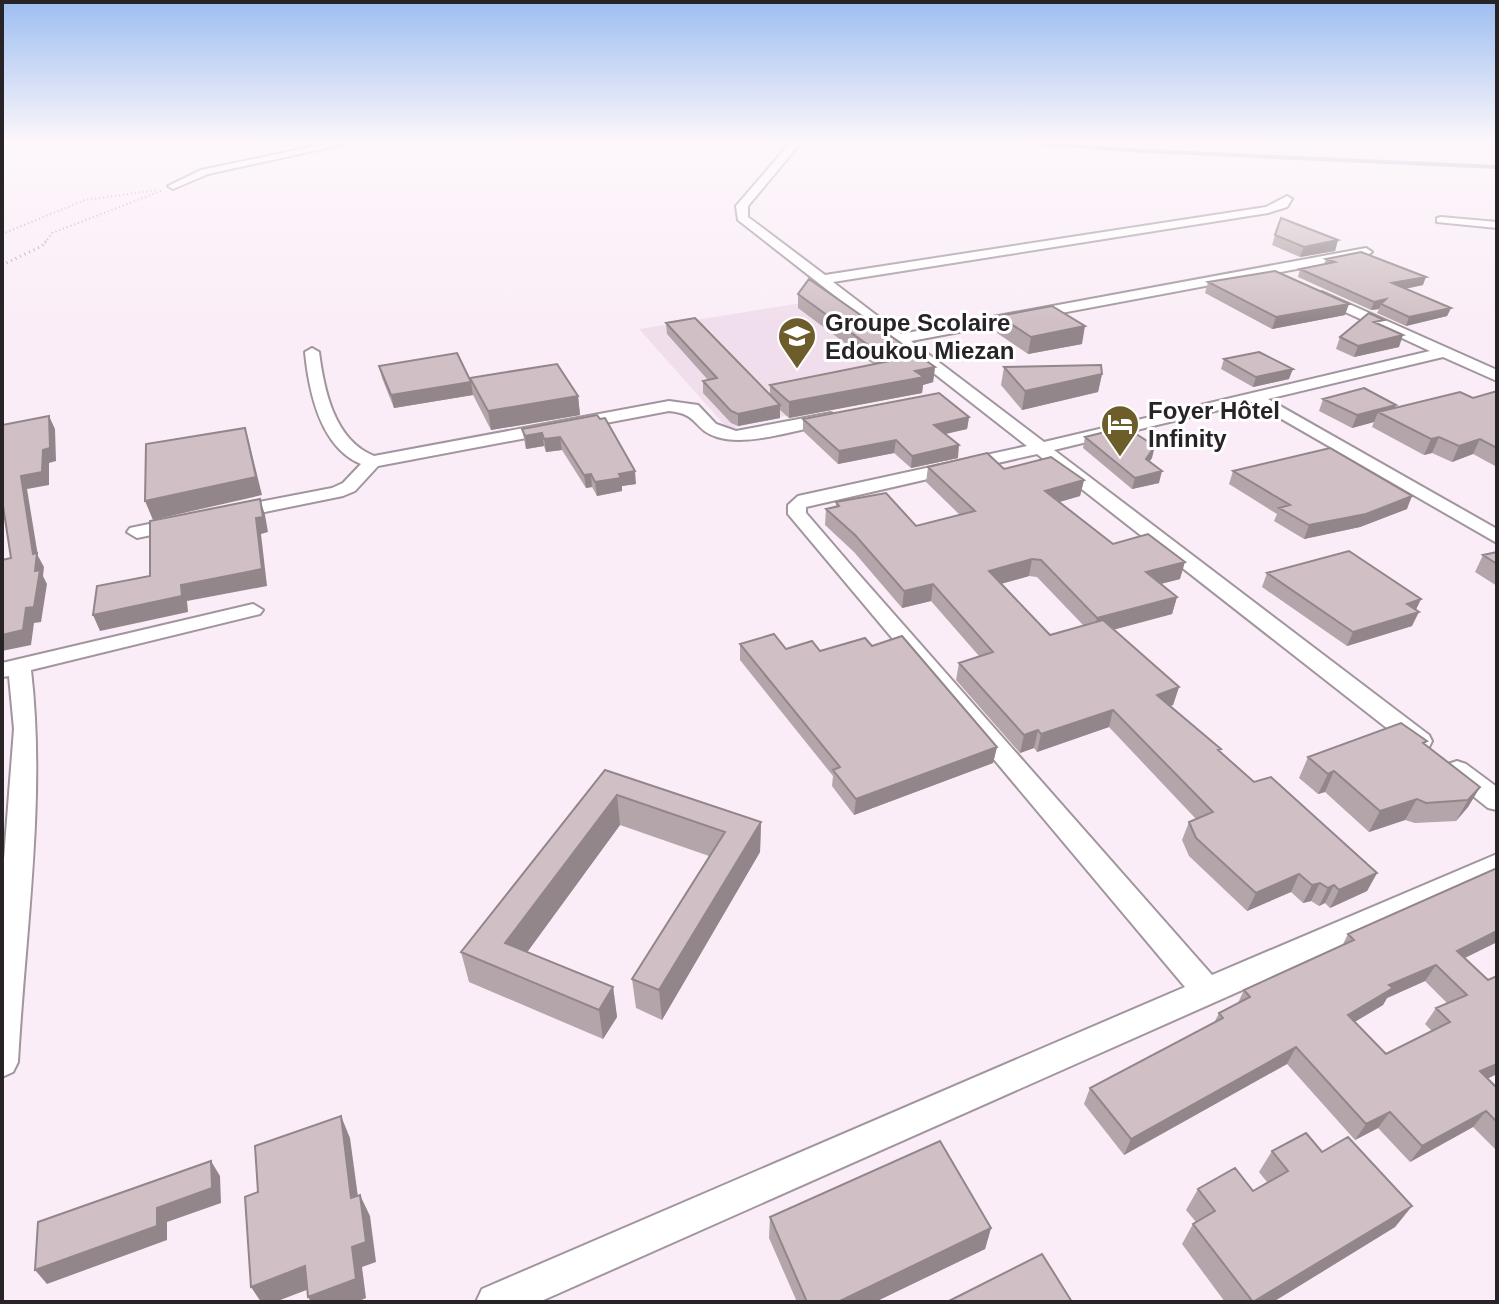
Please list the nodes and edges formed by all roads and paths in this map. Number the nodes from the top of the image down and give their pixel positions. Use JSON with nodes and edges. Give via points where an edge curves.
{"nodes":[{"id":1,"x":76,"y":202,"type":"edge"},
{"id":2,"x":132,"y":202,"type":"edge"},
{"id":3,"x":746,"y":202,"type":"edge"},
{"id":4,"x":1285,"y":202,"type":"edge"},
{"id":5,"x":1441,"y":220,"type":"dead end"},
{"id":6,"x":1497,"y":225,"type":"edge"},
{"id":7,"x":2,"y":234,"type":"edge"},
{"id":8,"x":1366,"y":252,"type":"edge"},
{"id":9,"x":2,"y":265,"type":"edge"},
{"id":10,"x":1266,"y":271,"type":"junction"},
{"id":11,"x":820,"y":280,"type":"junction"},
{"id":12,"x":1294,"y":284,"type":"edge"},
{"id":13,"x":1308,"y":290,"type":"edge"},
{"id":14,"x":897,"y":339,"type":"junction"},
{"id":15,"x":312,"y":352,"type":"dead end"},
{"id":16,"x":1444,"y":352,"type":"junction"},
{"id":17,"x":1497,"y":376,"type":"edge"},
{"id":18,"x":966,"y":392,"type":"junction"},
{"id":19,"x":944,"y":396,"type":"edge"},
{"id":20,"x":1254,"y":397,"type":"junction"},
{"id":21,"x":842,"y":416,"type":"edge"},
{"id":22,"x":1041,"y":448,"type":"junction"},
{"id":23,"x":372,"y":462,"type":"junction"},
{"id":24,"x":137,"y":532,"type":"dead end"},
{"id":25,"x":1497,"y":537,"type":"edge"},
{"id":26,"x":253,"y":610,"type":"dead end"},
{"id":27,"x":11,"y":667,"type":"edge"},
{"id":28,"x":1497,"y":801,"type":"edge"},
{"id":29,"x":1497,"y":865,"type":"edge"},
{"id":30,"x":1208,"y":992,"type":"junction"},
{"id":31,"x":2,"y":1062,"type":"edge"},
{"id":32,"x":495,"y":1302,"type":"edge"}],
"edges":[{"from":1,"to":7,"type":"path"},
{"from":2,"to":9,"type":"path","via":[[52,233],[42,246]]},
{"from":3,"to":11,"type":"street","via":[[741,213],[747,222]]},
{"from":4,"to":11,"type":"street","via":[[1268,210]]},
{"from":5,"to":6,"type":"street"},
{"from":8,"to":10,"type":"street"},
{"from":10,"to":12,"type":"street"},
{"from":10,"to":14,"type":"street"},
{"from":11,"to":14,"type":"street"},
{"from":13,"to":16,"type":"street"},
{"from":14,"to":18,"type":"street"},
{"from":15,"to":23,"type":"street","via":[[315,382],[333,429],[361,460]]},
{"from":16,"to":17,"type":"street"},
{"from":16,"to":20,"type":"street"},
{"from":18,"to":19,"type":"street"},
{"from":18,"to":22,"type":"street"},
{"from":20,"to":22,"type":"street"},
{"from":20,"to":25,"type":"street"},
{"from":21,"to":23,"type":"street","via":[[736,436],[709,429],[692,408],[669,406]]},
{"from":22,"to":28,"type":"street"},
{"from":22,"to":30,"type":"street","via":[[804,500],[797,505],[797,514]]},
{"from":23,"to":24,"type":"street","via":[[349,487],[337,492]]},
{"from":26,"to":27,"type":"street"},
{"from":27,"to":31,"type":"street","via":[[26,729]]},
{"from":29,"to":30,"type":"street"},
{"from":30,"to":32,"type":"street"}]}
